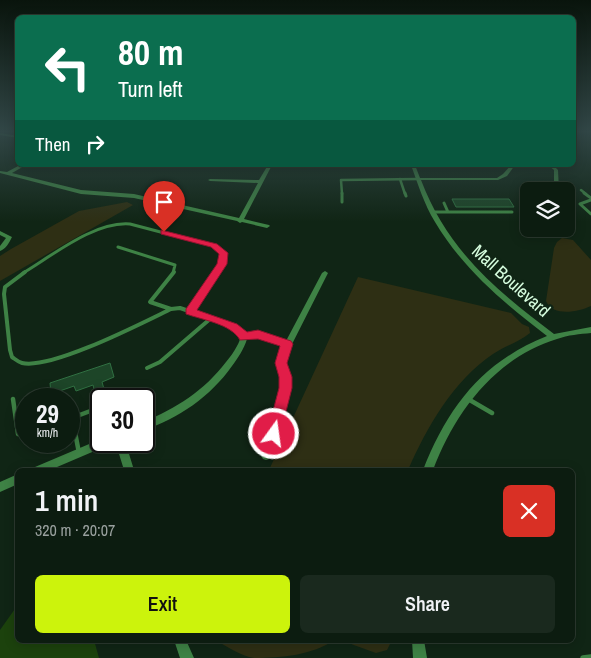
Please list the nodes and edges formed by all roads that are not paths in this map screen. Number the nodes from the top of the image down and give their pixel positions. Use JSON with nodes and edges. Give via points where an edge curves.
{"nodes":[{"id":1,"x":20,"y":167,"type":"edge"},
{"id":2,"x":269,"y":167,"type":"edge"},
{"id":3,"x":414,"y":167,"type":"edge"},
{"id":4,"x":511,"y":167,"type":"edge"},
{"id":5,"x":552,"y":167,"type":"edge"},
{"id":6,"x":0,"y":172,"type":"edge"},
{"id":7,"x":7,"y":174,"type":"junction"},
{"id":8,"x":400,"y":179,"type":"junction"},
{"id":9,"x":418,"y":179,"type":"junction"},
{"id":10,"x":210,"y":180,"type":"dead end"},
{"id":11,"x":261,"y":182,"type":"junction"},
{"id":12,"x":557,"y":182,"type":"edge"},
{"id":13,"x":582,"y":190,"type":"dead end"},
{"id":14,"x":406,"y":196,"type":"dead end"},
{"id":15,"x":591,"y":199,"type":"edge"},
{"id":16,"x":342,"y":202,"type":"dead end"},
{"id":17,"x":444,"y":203,"type":"dead end"},
{"id":18,"x":432,"y":212,"type":"junction"},
{"id":19,"x":448,"y":212,"type":"junction"},
{"id":20,"x":512,"y":212,"type":"dead end"},
{"id":21,"x":591,"y":214,"type":"edge"},
{"id":22,"x":240,"y":221,"type":"junction"},
{"id":23,"x":267,"y":226,"type":"dead end"},
{"id":24,"x":0,"y":233,"type":"edge"},
{"id":25,"x":118,"y":246,"type":"dead end"},
{"id":26,"x":0,"y":248,"type":"edge"},
{"id":27,"x":325,"y":273,"type":"dead end"},
{"id":28,"x":171,"y":309,"type":"junction"},
{"id":29,"x":190,"y":312,"type":"junction"},
{"id":30,"x":210,"y":319,"type":"junction"},
{"id":31,"x":591,"y":330,"type":"edge"},
{"id":32,"x":244,"y":337,"type":"junction"},
{"id":33,"x":553,"y":337,"type":"junction"},
{"id":34,"x":287,"y":344,"type":"junction"},
{"id":35,"x":147,"y":368,"type":"dead end"},
{"id":36,"x":468,"y":398,"type":"junction"},
{"id":37,"x":14,"y":399,"type":"dead end"},
{"id":38,"x":15,"y":408,"type":"edge"},
{"id":39,"x":492,"y":413,"type":"dead end"},
{"id":40,"x":155,"y":420,"type":"edge"},
{"id":41,"x":77,"y":453,"type":"edge"},
{"id":42,"x":123,"y":453,"type":"edge"},
{"id":43,"x":266,"y":456,"type":"dead end"},
{"id":44,"x":43,"y":468,"type":"edge"},
{"id":45,"x":127,"y":468,"type":"edge"},
{"id":46,"x":429,"y":468,"type":"edge"},
{"id":47,"x":15,"y":480,"type":"edge"},
{"id":48,"x":0,"y":487,"type":"edge"},
{"id":49,"x":181,"y":643,"type":"edge"},
{"id":50,"x":418,"y":643,"type":"edge"},
{"id":51,"x":591,"y":657,"type":"edge"},
{"id":52,"x":187,"y":658,"type":"edge"},
{"id":53,"x":420,"y":658,"type":"edge"},
{"id":54,"x":583,"y":658,"type":"edge"}],
"edges":[{"from":1,"to":7,"type":"street"},
{"from":2,"to":11,"type":"street"},
{"from":3,"to":9,"type":"street","name":"Mall Boulevard"},
{"from":4,"to":9,"type":"street","via":[[498,179]]},
{"from":5,"to":12,"type":"street","via":[[556,170]]},
{"from":6,"to":7,"type":"street"},
{"from":7,"to":22,"type":"street","via":[[81,192],[134,196]]},
{"from":8,"to":9,"type":"lane"},
{"from":8,"to":14,"type":"lane"},
{"from":8,"to":16,"type":"lane","via":[[341,180]]},
{"from":9,"to":18,"type":"street","name":"Mall Boulevard"},
{"from":10,"to":11,"type":"street"},
{"from":11,"to":22,"type":"street"},
{"from":13,"to":15,"type":"lane"},
{"from":15,"to":21,"type":"lane","via":[[580,204]]},
{"from":17,"to":19,"type":"lane"},
{"from":18,"to":19,"type":"lane"},
{"from":18,"to":33,"type":"street","name":"Mall Boulevard","via":[[445,236],[478,276]]},
{"from":19,"to":20,"type":"lane"},
{"from":22,"to":23,"type":"street"},
{"from":24,"to":26,"type":"street","via":[[9,237]]},
{"from":25,"to":28,"type":"lane","via":[[175,265],[175,270],[150,302]]},
{"from":27,"to":34,"type":"street"},
{"from":28,"to":29,"type":"lane"},
{"from":28,"to":29,"type":"lane","via":[[116,336],[37,362],[22,362],[12,357],[10,350],[4,294],[5,288],[18,276],[99,228],[118,223],[130,224],[214,246],[224,253],[222,264]]},
{"from":29,"to":30,"type":"lane"},
{"from":30,"to":32,"type":"lane","via":[[233,326]]},
{"from":30,"to":35,"type":"lane","via":[[160,362]]},
{"from":31,"to":33,"type":"street"},
{"from":32,"to":34,"type":"street","via":[[258,334]]},
{"from":32,"to":40,"type":"street","via":[[243,344],[214,384],[199,398]]},
{"from":33,"to":36,"type":"street","via":[[517,354],[489,375]]},
{"from":34,"to":43,"type":"street","via":[[281,363],[286,388]]},
{"from":36,"to":39,"type":"lane"},
{"from":36,"to":46,"type":"street","via":[[442,436]]},
{"from":37,"to":38,"type":"lane"},
{"from":41,"to":44,"type":"street"},
{"from":42,"to":45,"type":"street"},
{"from":47,"to":48,"type":"street"},
{"from":49,"to":52,"type":"street"},
{"from":50,"to":53,"type":"street"},
{"from":51,"to":54,"type":"lane"}]}
